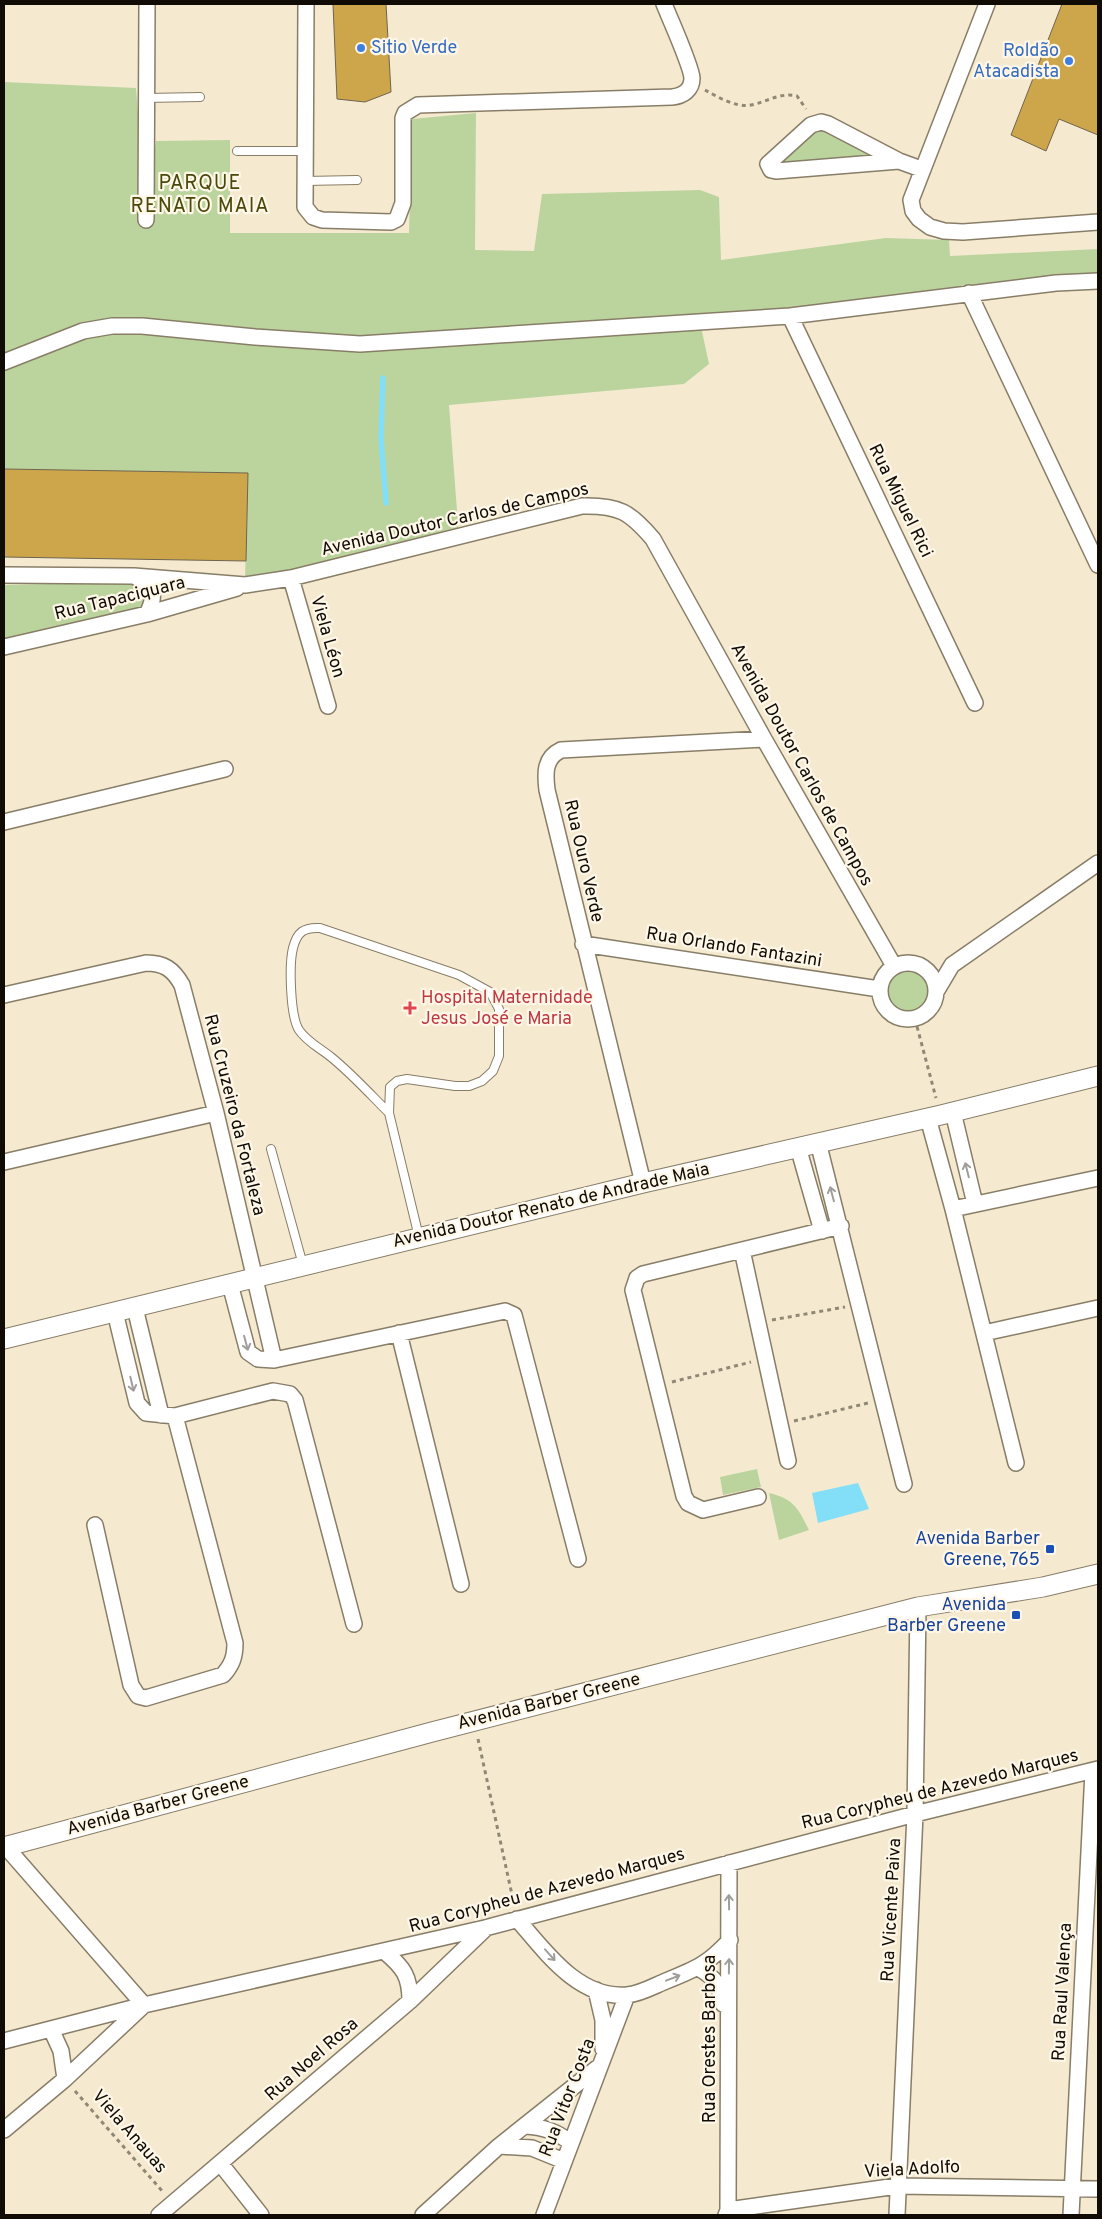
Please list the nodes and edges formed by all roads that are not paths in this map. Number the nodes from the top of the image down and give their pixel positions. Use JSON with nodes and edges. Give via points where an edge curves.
{"nodes":[{"id":1,"x":147,"y":4,"type":"edge"},
{"id":2,"x":306,"y":4,"type":"edge"},
{"id":3,"x":664,"y":4,"type":"edge"},
{"id":4,"x":987,"y":4,"type":"edge"},
{"id":5,"x":200,"y":97,"type":"dead end"},
{"id":6,"x":146,"y":98,"type":"junction"},
{"id":7,"x":237,"y":151,"type":"dead end"},
{"id":8,"x":306,"y":151,"type":"junction"},
{"id":9,"x":899,"y":161,"type":"junction"},
{"id":10,"x":921,"y":170,"type":"junction"},
{"id":11,"x":357,"y":180,"type":"dead end"},
{"id":12,"x":305,"y":181,"type":"junction"},
{"id":13,"x":146,"y":220,"type":"dead end"},
{"id":14,"x":1098,"y":222,"type":"edge"},
{"id":15,"x":1098,"y":280,"type":"edge"},
{"id":16,"x":969,"y":293,"type":"junction"},
{"id":17,"x":790,"y":316,"type":"junction"},
{"id":18,"x":4,"y":362,"type":"edge"},
{"id":19,"x":1098,"y":565,"type":"edge"},
{"id":20,"x":4,"y":576,"type":"edge"},
{"id":21,"x":134,"y":576,"type":"junction"},
{"id":22,"x":291,"y":578,"type":"junction"},
{"id":23,"x":246,"y":585,"type":"junction"},
{"id":24,"x":146,"y":614,"type":"junction"},
{"id":25,"x":4,"y":647,"type":"edge"},
{"id":26,"x":975,"y":702,"type":"dead end"},
{"id":27,"x":328,"y":706,"type":"dead end"},
{"id":28,"x":764,"y":739,"type":"junction"},
{"id":29,"x":225,"y":769,"type":"dead end"},
{"id":30,"x":4,"y":822,"type":"edge"},
{"id":31,"x":1098,"y":863,"type":"edge"},
{"id":32,"x":583,"y":944,"type":"junction"},
{"id":33,"x":915,"y":964,"type":"junction"},
{"id":34,"x":952,"y":965,"type":"junction"},
{"id":35,"x":894,"y":966,"type":"junction"},
{"id":36,"x":879,"y":989,"type":"junction"},
{"id":37,"x":936,"y":992,"type":"junction"},
{"id":38,"x":4,"y":995,"type":"edge"},
{"id":39,"x":1098,"y":1076,"type":"edge"},
{"id":40,"x":389,"y":1113,"type":"junction"},
{"id":41,"x":216,"y":1114,"type":"junction"},
{"id":42,"x":940,"y":1115,"type":"junction"},
{"id":43,"x":818,"y":1142,"type":"junction"},
{"id":44,"x":798,"y":1146,"type":"junction"},
{"id":45,"x":271,"y":1149,"type":"dead end"},
{"id":46,"x":4,"y":1162,"type":"edge"},
{"id":47,"x":1098,"y":1178,"type":"edge"},
{"id":48,"x":643,"y":1183,"type":"junction"},
{"id":49,"x":975,"y":1204,"type":"junction"},
{"id":50,"x":953,"y":1209,"type":"junction"},
{"id":51,"x":841,"y":1226,"type":"junction"},
{"id":52,"x":822,"y":1231,"type":"junction"},
{"id":53,"x":419,"y":1237,"type":"junction"},
{"id":54,"x":742,"y":1250,"type":"junction"},
{"id":55,"x":303,"y":1265,"type":"junction"},
{"id":56,"x":254,"y":1277,"type":"junction"},
{"id":57,"x":230,"y":1284,"type":"junction"},
{"id":58,"x":135,"y":1308,"type":"junction"},
{"id":59,"x":1098,"y":1308,"type":"edge"},
{"id":60,"x":115,"y":1312,"type":"junction"},
{"id":61,"x":984,"y":1333,"type":"junction"},
{"id":62,"x":400,"y":1334,"type":"junction"},
{"id":63,"x":4,"y":1339,"type":"edge"},
{"id":64,"x":274,"y":1360,"type":"junction"},
{"id":65,"x":168,"y":1415,"type":"junction"},
{"id":66,"x":788,"y":1460,"type":"dead end"},
{"id":67,"x":1016,"y":1463,"type":"dead end"},
{"id":68,"x":904,"y":1484,"type":"dead end"},
{"id":69,"x":758,"y":1497,"type":"dead end"},
{"id":70,"x":94,"y":1524,"type":"dead end"},
{"id":71,"x":578,"y":1559,"type":"dead end"},
{"id":72,"x":1098,"y":1574,"type":"edge"},
{"id":73,"x":461,"y":1584,"type":"dead end"},
{"id":74,"x":918,"y":1607,"type":"junction"},
{"id":75,"x":354,"y":1624,"type":"dead end"},
{"id":76,"x":1095,"y":1770,"type":"edge"},
{"id":77,"x":915,"y":1814,"type":"junction"},
{"id":78,"x":5,"y":1847,"type":"edge"},
{"id":79,"x":729,"y":1864,"type":"junction"},
{"id":80,"x":517,"y":1919,"type":"junction"},
{"id":81,"x":485,"y":1928,"type":"junction"},
{"id":82,"x":730,"y":1940,"type":"junction"},
{"id":83,"x":385,"y":1952,"type":"junction"},
{"id":84,"x":698,"y":1968,"type":"junction"},
{"id":85,"x":596,"y":1990,"type":"junction"},
{"id":86,"x":627,"y":1995,"type":"junction"},
{"id":87,"x":410,"y":2001,"type":"junction"},
{"id":88,"x":144,"y":2006,"type":"junction"},
{"id":89,"x":728,"y":2027,"type":"junction"},
{"id":90,"x":51,"y":2029,"type":"junction"},
{"id":91,"x":4,"y":2041,"type":"edge"},
{"id":92,"x":601,"y":2062,"type":"junction"},
{"id":93,"x":64,"y":2079,"type":"junction"},
{"id":94,"x":524,"y":2126,"type":"junction"},
{"id":95,"x":4,"y":2130,"type":"edge"},
{"id":96,"x":570,"y":2142,"type":"junction"},
{"id":97,"x":500,"y":2146,"type":"junction"},
{"id":98,"x":564,"y":2161,"type":"junction"},
{"id":99,"x":220,"y":2163,"type":"junction"},
{"id":100,"x":898,"y":2186,"type":"junction"},
{"id":101,"x":1073,"y":2188,"type":"junction"},
{"id":102,"x":1098,"y":2189,"type":"edge"},
{"id":103,"x":727,"y":2213,"type":"edge"},
{"id":104,"x":159,"y":2215,"type":"edge"},
{"id":105,"x":261,"y":2215,"type":"edge"},
{"id":106,"x":423,"y":2215,"type":"edge"},
{"id":107,"x":544,"y":2215,"type":"edge"},
{"id":108,"x":896,"y":2215,"type":"edge"},
{"id":109,"x":1071,"y":2215,"type":"edge"}],
"edges":[{"from":1,"to":6,"type":"street"},
{"from":2,"to":8,"type":"street"},
{"from":3,"to":12,"type":"street","via":[[691,80],[688,91],[680,96],[418,105],[405,112],[403,118],[403,203],[397,219],[391,222],[314,217],[305,207]]},
{"from":4,"to":10,"type":"street"},
{"from":5,"to":6,"type":"lane"},
{"from":6,"to":13,"type":"street"},
{"from":7,"to":8,"type":"lane"},
{"from":8,"to":12,"type":"street"},
{"from":9,"to":9,"type":"street","via":[[776,171],[769,167],[770,160],[810,126],[821,122]]},
{"from":9,"to":10,"type":"street"},
{"from":10,"to":14,"type":"street","via":[[911,200],[913,211],[930,227],[963,232]]},
{"from":11,"to":12,"type":"lane"},
{"from":15,"to":16,"type":"street"},
{"from":16,"to":17,"type":"street"},
{"from":16,"to":19,"type":"street"},
{"from":17,"to":18,"type":"street","via":[[360,344],[112,326],[83,331]]},
{"from":17,"to":26,"type":"street","name":"Rua Miguel Rici"},
{"from":20,"to":21,"type":"street","name":"Avenida Doutor Carlos de Campos"},
{"from":21,"to":23,"type":"street","name":"Avenida Doutor Carlos de Campos"},
{"from":21,"to":24,"type":"street","via":[[147,583],[153,592]]},
{"from":22,"to":23,"type":"street","name":"Avenida Doutor Carlos de Campos"},
{"from":22,"to":27,"type":"street","name":"Viela Léon"},
{"from":22,"to":28,"type":"street","name":"Avenida Doutor Carlos de Campos","via":[[582,506],[604,505],[621,509],[636,519],[654,539]]},
{"from":23,"to":24,"type":"street","name":"Rua Tapaciquara"},
{"from":24,"to":25,"type":"street","name":"Rua Tapaciquara"},
{"from":28,"to":32,"type":"street","name":"Rua Ouro Verde","via":[[561,750],[552,754],[547,763],[548,790]]},
{"from":28,"to":35,"type":"street","name":"Avenida Doutor Carlos de Campos"},
{"from":29,"to":30,"type":"street"},
{"from":31,"to":34,"type":"street"},
{"from":32,"to":36,"type":"street","name":"Rua Orlando Fantazini"},
{"from":32,"to":48,"type":"street","name":"Rua Ouro Verde"},
{"from":33,"to":34,"type":"street"},
{"from":33,"to":35,"type":"street"},
{"from":33,"to":37,"type":"street","via":[[930,974]]},
{"from":34,"to":37,"type":"street"},
{"from":35,"to":36,"type":"street","via":[[887,972]]},
{"from":36,"to":37,"type":"street","via":[[880,998],[889,1013],[906,1020],[915,1019],[930,1009]]},
{"from":38,"to":41,"type":"street","name":"Rua Cruzeiro da Fortaleza","via":[[146,963],[168,967],[182,985]]},
{"from":39,"to":42,"type":"street","name":"Avenida Doutor Renato de Andrade Maia"},
{"from":40,"to":40,"type":"lane","via":[[390,1087],[397,1080],[469,1086],[482,1081],[493,1071],[498,1056],[499,1009],[490,992],[459,975],[320,928],[302,930],[292,951],[292,1007],[298,1029]]},
{"from":40,"to":53,"type":"lane"},
{"from":41,"to":46,"type":"street"},
{"from":41,"to":56,"type":"street","name":"Rua Cruzeiro da Fortaleza"},
{"from":42,"to":43,"type":"street","name":"Avenida Doutor Renato de Andrade Maia"},
{"from":49,"to":42,"type":"street","one_way":true},
{"from":42,"to":50,"type":"street"},
{"from":43,"to":44,"type":"street","name":"Avenida Doutor Renato de Andrade Maia"},
{"from":51,"to":43,"type":"street","one_way":true},
{"from":44,"to":48,"type":"street","name":"Avenida Doutor Renato de Andrade Maia"},
{"from":44,"to":52,"type":"street"},
{"from":45,"to":55,"type":"lane"},
{"from":47,"to":49,"type":"street"},
{"from":48,"to":53,"type":"street","name":"Avenida Doutor Renato de Andrade Maia"},
{"from":49,"to":50,"type":"street"},
{"from":50,"to":61,"type":"street"},
{"from":51,"to":52,"type":"street"},
{"from":51,"to":68,"type":"street"},
{"from":52,"to":54,"type":"street"},
{"from":53,"to":55,"type":"street","name":"Avenida Doutor Renato de Andrade Maia"},
{"from":54,"to":66,"type":"street"},
{"from":54,"to":69,"type":"street","via":[[642,1274],[633,1290],[688,1503],[703,1510]]},
{"from":55,"to":56,"type":"street","name":"Avenida Doutor Renato de Andrade Maia"},
{"from":56,"to":57,"type":"street","name":"Avenida Doutor Renato de Andrade Maia"},
{"from":56,"to":64,"type":"street","name":"Rua Cruzeiro da Fortaleza"},
{"from":57,"to":58,"type":"street","name":"Avenida Doutor Renato de Andrade Maia"},
{"from":57,"to":64,"type":"street","one_way":true,"via":[[248,1352],[258,1359]]},
{"from":58,"to":60,"type":"street","name":"Avenida Doutor Renato de Andrade Maia"},
{"from":58,"to":65,"type":"street"},
{"from":59,"to":61,"type":"street"},
{"from":60,"to":63,"type":"street","name":"Avenida Doutor Renato de Andrade Maia"},
{"from":60,"to":65,"type":"street","one_way":true,"via":[[137,1403],[146,1413]]},
{"from":61,"to":67,"type":"street"},
{"from":62,"to":64,"type":"street"},
{"from":62,"to":71,"type":"street","via":[[505,1311],[514,1315]]},
{"from":62,"to":73,"type":"street"},
{"from":65,"to":70,"type":"street","via":[[234,1644],[235,1655],[223,1675],[146,1698],[138,1696],[132,1685]]},
{"from":65,"to":75,"type":"street","via":[[273,1391],[290,1394],[295,1400]]},
{"from":72,"to":74,"type":"street","name":"Avenida Barber Greene","via":[[1043,1587]]},
{"from":74,"to":77,"type":"street","name":"Rua Vicente Paiva"},
{"from":74,"to":78,"type":"street","name":"Avenida Barber Greene","via":[[474,1721]]},
{"from":76,"to":77,"type":"street","name":"Rua Corypheu de Azevedo Marques"},
{"from":76,"to":101,"type":"street","name":"Rua Raul Valença"},
{"from":77,"to":79,"type":"street","name":"Rua Corypheu de Azevedo Marques"},
{"from":77,"to":100,"type":"street","name":"Rua Vicente Paiva"},
{"from":78,"to":88,"type":"street"},
{"from":79,"to":80,"type":"street","name":"Rua Corypheu de Azevedo Marques"},
{"from":82,"to":79,"type":"street","name":"Rua Orestes Barbosa","one_way":true},
{"from":80,"to":81,"type":"street","name":"Rua Corypheu de Azevedo Marques"},
{"from":80,"to":85,"type":"street","one_way":true,"via":[[561,1968]]},
{"from":81,"to":83,"type":"street","name":"Rua Corypheu de Azevedo Marques"},
{"from":81,"to":87,"type":"street","name":"Rua Noel Rosa"},
{"from":82,"to":84,"type":"street"},
{"from":89,"to":82,"type":"street","name":"Rua Orestes Barbosa","one_way":true},
{"from":83,"to":87,"type":"street","via":[[405,1972],[410,1986]]},
{"from":83,"to":88,"type":"street","name":"Rua Corypheu de Azevedo Marques"},
{"from":86,"to":84,"type":"street","one_way":true},
{"from":84,"to":89,"type":"street","via":[[720,1986]]},
{"from":85,"to":86,"type":"street"},
{"from":85,"to":92,"type":"street","via":[[603,2020]]},
{"from":86,"to":92,"type":"street","name":"Rua Vitor Costa"},
{"from":87,"to":99,"type":"street","name":"Rua Noel Rosa"},
{"from":88,"to":90,"type":"street","name":"Rua Corypheu de Azevedo Marques"},
{"from":88,"to":93,"type":"street"},
{"from":89,"to":103,"type":"street","name":"Rua Orestes Barbosa"},
{"from":90,"to":91,"type":"street","name":"Rua Corypheu de Azevedo Marques"},
{"from":90,"to":93,"type":"street","via":[[62,2051]]},
{"from":92,"to":94,"type":"street"},
{"from":92,"to":96,"type":"street","name":"Rua Vitor Costa"},
{"from":93,"to":95,"type":"street"},
{"from":94,"to":96,"type":"street","via":[[549,2130]]},
{"from":94,"to":97,"type":"street"},
{"from":96,"to":98,"type":"street","name":"Rua Vitor Costa"},
{"from":97,"to":98,"type":"street","via":[[532,2148]]},
{"from":97,"to":106,"type":"street"},
{"from":98,"to":107,"type":"street","name":"Rua Vitor Costa"},
{"from":99,"to":104,"type":"street","name":"Rua Noel Rosa"},
{"from":99,"to":105,"type":"street"},
{"from":100,"to":101,"type":"street","name":"Viela Adolfo"},
{"from":100,"to":103,"type":"street","name":"Viela Adolfo"},
{"from":100,"to":108,"type":"street","name":"Rua Vicente Paiva"},
{"from":101,"to":102,"type":"street","name":"Viela Adolfo"},
{"from":101,"to":109,"type":"street","name":"Rua Raul Valença"}]}
